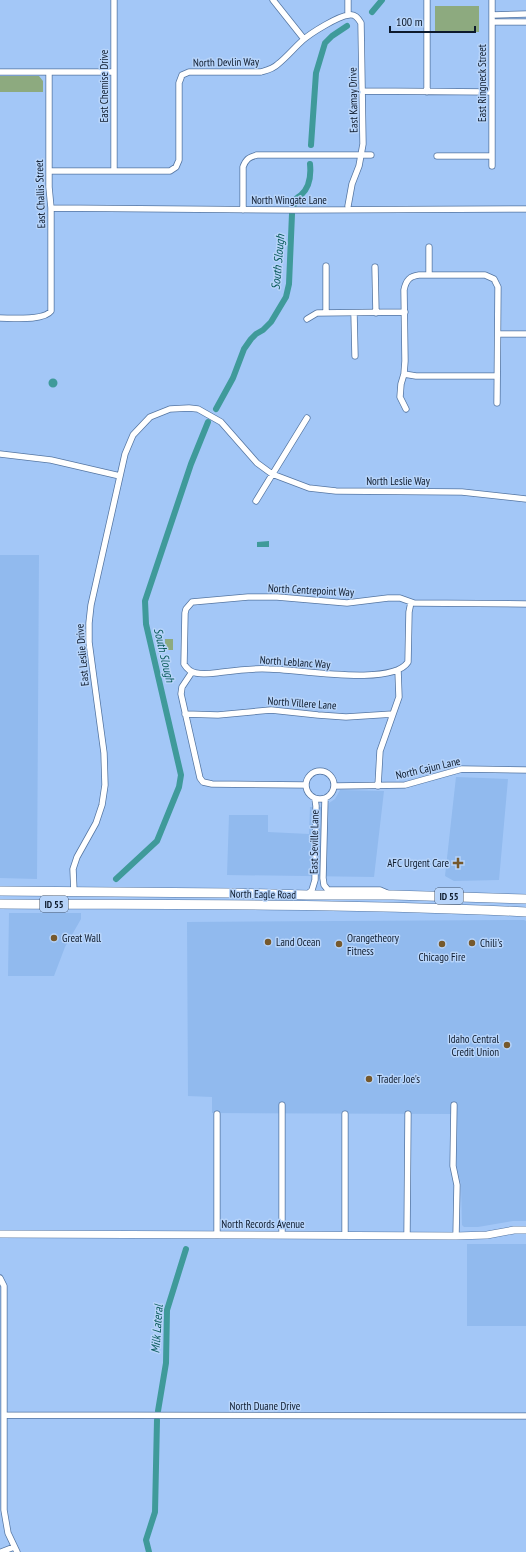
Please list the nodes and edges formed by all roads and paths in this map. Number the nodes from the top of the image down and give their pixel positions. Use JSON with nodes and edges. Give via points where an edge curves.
{"nodes":[{"id":1,"x":114,"y":0,"type":"edge"},
{"id":2,"x":273,"y":0,"type":"edge"},
{"id":3,"x":348,"y":0,"type":"edge"},
{"id":4,"x":427,"y":0,"type":"edge"},
{"id":5,"x":492,"y":0,"type":"edge"},
{"id":6,"x":526,"y":14,"type":"edge"},
{"id":7,"x":348,"y":15,"type":"junction"},
{"id":8,"x":492,"y":15,"type":"junction"},
{"id":9,"x":492,"y":22,"type":"junction"},
{"id":10,"x":526,"y":22,"type":"edge"},
{"id":11,"x":304,"y":39,"type":"junction"},
{"id":12,"x":0,"y":72,"type":"edge"},
{"id":13,"x":49,"y":72,"type":"junction"},
{"id":14,"x":114,"y":72,"type":"junction"},
{"id":15,"x":363,"y":91,"type":"junction"},
{"id":16,"x":427,"y":92,"type":"junction"},
{"id":17,"x":492,"y":92,"type":"junction"},
{"id":18,"x":362,"y":155,"type":"junction"},
{"id":19,"x":371,"y":155,"type":"dead end"},
{"id":20,"x":437,"y":156,"type":"dead end"},
{"id":21,"x":492,"y":156,"type":"junction"},
{"id":22,"x":492,"y":166,"type":"dead end"},
{"id":23,"x":49,"y":171,"type":"junction"},
{"id":24,"x":114,"y":171,"type":"junction"},
{"id":25,"x":348,"y":206,"type":"dead end"},
{"id":26,"x":51,"y":208,"type":"junction"},
{"id":27,"x":526,"y":208,"type":"edge"},
{"id":28,"x":243,"y":210,"type":"junction"},
{"id":29,"x":429,"y":247,"type":"dead end"},
{"id":30,"x":326,"y":266,"type":"dead end"},
{"id":31,"x":376,"y":268,"type":"dead end"},
{"id":32,"x":430,"y":275,"type":"junction"},
{"id":33,"x":405,"y":312,"type":"junction"},
{"id":34,"x":326,"y":313,"type":"junction"},
{"id":35,"x":354,"y":313,"type":"junction"},
{"id":36,"x":376,"y":313,"type":"junction"},
{"id":37,"x":0,"y":318,"type":"edge"},
{"id":38,"x":307,"y":319,"type":"dead end"},
{"id":39,"x":498,"y":334,"type":"junction"},
{"id":40,"x":526,"y":334,"type":"edge"},
{"id":41,"x":355,"y":356,"type":"dead end"},
{"id":42,"x":404,"y":374,"type":"junction"},
{"id":43,"x":497,"y":376,"type":"junction"},
{"id":44,"x":497,"y":403,"type":"dead end"},
{"id":45,"x":406,"y":409,"type":"dead end"},
{"id":46,"x":214,"y":417,"type":"joint"},
{"id":47,"x":307,"y":418,"type":"dead end"},
{"id":48,"x":0,"y":454,"type":"edge"},
{"id":49,"x":272,"y":474,"type":"junction"},
{"id":50,"x":120,"y":476,"type":"junction"},
{"id":51,"x":526,"y":499,"type":"edge"},
{"id":52,"x":256,"y":501,"type":"dead end"},
{"id":53,"x":412,"y":602,"type":"junction"},
{"id":54,"x":526,"y":604,"type":"edge"},
{"id":55,"x":398,"y":670,"type":"junction"},
{"id":56,"x":192,"y":672,"type":"junction"},
{"id":57,"x":185,"y":714,"type":"junction"},
{"id":58,"x":393,"y":714,"type":"junction"},
{"id":59,"x":526,"y":770,"type":"edge"},
{"id":60,"x":306,"y":786,"type":"junction"},
{"id":61,"x":335,"y":786,"type":"junction"},
{"id":62,"x":378,"y":786,"type":"junction"},
{"id":63,"x":315,"y":799,"type":"junction"},
{"id":64,"x":325,"y":799,"type":"junction"},
{"id":65,"x":0,"y":891,"type":"edge"},
{"id":66,"x":74,"y":892,"type":"junction"},
{"id":67,"x":254,"y":894,"type":"junction"},
{"id":68,"x":307,"y":895,"type":"junction"},
{"id":69,"x":393,"y":895,"type":"junction"},
{"id":70,"x":526,"y":899,"type":"edge"},
{"id":71,"x":0,"y":904,"type":"edge"},
{"id":72,"x":170,"y":904,"type":"junction"},
{"id":73,"x":262,"y":905,"type":"junction"},
{"id":74,"x":526,"y":912,"type":"edge"},
{"id":75,"x":282,"y":1105,"type":"dead end"},
{"id":76,"x":454,"y":1105,"type":"dead end"},
{"id":77,"x":217,"y":1114,"type":"dead end"},
{"id":78,"x":345,"y":1114,"type":"dead end"},
{"id":79,"x":408,"y":1114,"type":"dead end"},
{"id":80,"x":526,"y":1230,"type":"edge"},
{"id":81,"x":0,"y":1234,"type":"edge"},
{"id":82,"x":217,"y":1235,"type":"junction"},
{"id":83,"x":282,"y":1235,"type":"junction"},
{"id":84,"x":345,"y":1235,"type":"junction"},
{"id":85,"x":407,"y":1235,"type":"junction"},
{"id":86,"x":456,"y":1236,"type":"junction"},
{"id":87,"x":0,"y":1278,"type":"edge"},
{"id":88,"x":4,"y":1415,"type":"junction"},
{"id":89,"x":526,"y":1416,"type":"edge"},
{"id":90,"x":2,"y":1483,"type":"edge"},
{"id":91,"x":16,"y":1549,"type":"edge"},
{"id":92,"x":1,"y":1552,"type":"edge"}],
"edges":[{"from":1,"to":14,"type":"street","name":"East Chemise Drive"},
{"from":2,"to":11,"type":"street"},
{"from":3,"to":7,"type":"street"},
{"from":4,"to":16,"type":"street"},
{"from":5,"to":8,"type":"street","name":"East Ringneck Street"},
{"from":6,"to":8,"type":"street"},
{"from":7,"to":11,"type":"street","name":"North Devlin Way"},
{"from":7,"to":15,"type":"street","name":"East Kamay Drive","via":[[359,18],[361,23]]},
{"from":8,"to":9,"type":"street","name":"East Ringneck Street"},
{"from":9,"to":10,"type":"street"},
{"from":9,"to":17,"type":"street","name":"East Ringneck Street"},
{"from":11,"to":24,"type":"street","name":"North Devlin Way","via":[[270,70],[189,72],[182,75],[179,83],[179,160],[176,166],[170,171]]},
{"from":12,"to":13,"type":"street"},
{"from":13,"to":14,"type":"street"},
{"from":13,"to":23,"type":"street","name":"East Challis Street"},
{"from":14,"to":24,"type":"street","name":"East Chemise Drive"},
{"from":15,"to":16,"type":"street"},
{"from":15,"to":18,"type":"street","name":"East Kamay Drive"},
{"from":16,"to":17,"type":"street"},
{"from":17,"to":21,"type":"street","name":"East Ringneck Street"},
{"from":18,"to":19,"type":"street"},
{"from":18,"to":25,"type":"street","name":"East Kamay Drive"},
{"from":18,"to":28,"type":"street","via":[[250,156],[243,167]]},
{"from":20,"to":21,"type":"street"},
{"from":21,"to":22,"type":"street","name":"East Ringneck Street"},
{"from":23,"to":24,"type":"street"},
{"from":23,"to":26,"type":"street","name":"East Challis Street"},
{"from":26,"to":28,"type":"street","name":"North Wingate Lane"},
{"from":26,"to":37,"type":"street","name":"East Challis Street","via":[[52,306],[49,314],[40,317]]},
{"from":27,"to":28,"type":"street","name":"North Wingate Lane"},
{"from":29,"to":32,"type":"street"},
{"from":30,"to":34,"type":"street"},
{"from":31,"to":36,"type":"street"},
{"from":32,"to":33,"type":"street","via":[[412,276],[408,279],[404,290]]},
{"from":32,"to":39,"type":"street","via":[[485,275],[494,279],[498,287]]},
{"from":33,"to":36,"type":"street"},
{"from":33,"to":42,"type":"street"},
{"from":34,"to":35,"type":"street"},
{"from":34,"to":38,"type":"street","via":[[317,313]]},
{"from":35,"to":36,"type":"street"},
{"from":35,"to":41,"type":"street"},
{"from":39,"to":40,"type":"street"},
{"from":39,"to":43,"type":"street"},
{"from":42,"to":43,"type":"street"},
{"from":42,"to":45,"type":"street","via":[[400,397]]},
{"from":43,"to":44,"type":"street"},
{"from":46,"to":49,"type":"street","name":"North Leslie Way","via":[[257,463]]},
{"from":46,"to":50,"type":"street","name":"East Leslie Drive","via":[[198,410],[180,407],[150,417],[133,435]]},
{"from":47,"to":49,"type":"street"},
{"from":48,"to":50,"type":"street","via":[[51,460]]},
{"from":49,"to":51,"type":"street","name":"North Leslie Way","via":[[308,488],[336,491],[462,492]]},
{"from":49,"to":52,"type":"street"},
{"from":50,"to":66,"type":"street","name":"East Leslie Drive","via":[[89,623],[89,642],[104,753],[105,785],[96,823],[73,869]]},
{"from":53,"to":54,"type":"street","name":"North Centrepoint Way"},
{"from":53,"to":55,"type":"street","via":[[409,612],[408,662]]},
{"from":53,"to":56,"type":"street","name":"North Centrepoint Way","via":[[388,598],[347,603],[277,596],[190,604],[185,613],[184,664]]},
{"from":55,"to":56,"type":"street","name":"North Leblanc Way","via":[[346,675],[270,669],[203,674]]},
{"from":55,"to":58,"type":"street","via":[[399,697]]},
{"from":56,"to":57,"type":"street","via":[[182,686]]},
{"from":57,"to":58,"type":"street","name":"North Villere Lane","via":[[218,715],[271,710],[346,717]]},
{"from":57,"to":60,"type":"street","via":[[195,764],[204,782]]},
{"from":58,"to":62,"type":"street","via":[[380,752]]},
{"from":59,"to":62,"type":"street","name":"North Cajun Lane","via":[[462,769],[405,785]]},
{"from":60,"to":61,"type":"street","via":[[312,774],[322,771],[330,774]]},
{"from":60,"to":63,"type":"street","via":[[309,794]]},
{"from":61,"to":62,"type":"street","name":"North Cajun Lane"},
{"from":61,"to":64,"type":"street","via":[[331,796]]},
{"from":63,"to":64,"type":"street"},
{"from":63,"to":68,"type":"street","name":"East Seville Lane","via":[[315,880],[312,890]]},
{"from":64,"to":69,"type":"street","name":"East Seville Lane","via":[[324,885],[328,890],[380,890]]},
{"from":65,"to":66,"type":"highway","name":"North Eagle Road","number":"ID 55"},
{"from":66,"to":67,"type":"highway","name":"North Eagle Road","number":"ID 55"},
{"from":67,"to":68,"type":"highway","name":"North Eagle Road","number":"ID 55"},
{"from":67,"to":72,"type":"highway","via":[[246,900],[176,899]]},
{"from":68,"to":69,"type":"highway","name":"North Eagle Road","number":"ID 55"},
{"from":68,"to":73,"type":"highway","via":[[304,899],[265,899]]},
{"from":69,"to":70,"type":"highway","name":"North Eagle Road","number":"ID 55"},
{"from":71,"to":72,"type":"highway","name":"North Eagle Road","number":"ID 55"},
{"from":72,"to":73,"type":"highway","name":"North Eagle Road","number":"ID 55"},
{"from":73,"to":74,"type":"highway","name":"North Eagle Road","number":"ID 55"},
{"from":75,"to":83,"type":"street"},
{"from":76,"to":86,"type":"street"},
{"from":77,"to":82,"type":"street"},
{"from":78,"to":84,"type":"street"},
{"from":79,"to":85,"type":"street"},
{"from":80,"to":86,"type":"street","name":"North Records Avenue"},
{"from":81,"to":82,"type":"street","name":"North Records Avenue"},
{"from":82,"to":83,"type":"street","name":"North Records Avenue"},
{"from":83,"to":84,"type":"street","name":"North Records Avenue"},
{"from":84,"to":85,"type":"street","name":"North Records Avenue"},
{"from":85,"to":86,"type":"street","name":"North Records Avenue"},
{"from":87,"to":88,"type":"street","via":[[4,1286]]},
{"from":88,"to":89,"type":"street","name":"North Duane Drive"},
{"from":88,"to":90,"type":"street"},
{"from":90,"to":91,"type":"street","via":[[5,1521]]},
{"from":91,"to":92,"type":"street"}]}
